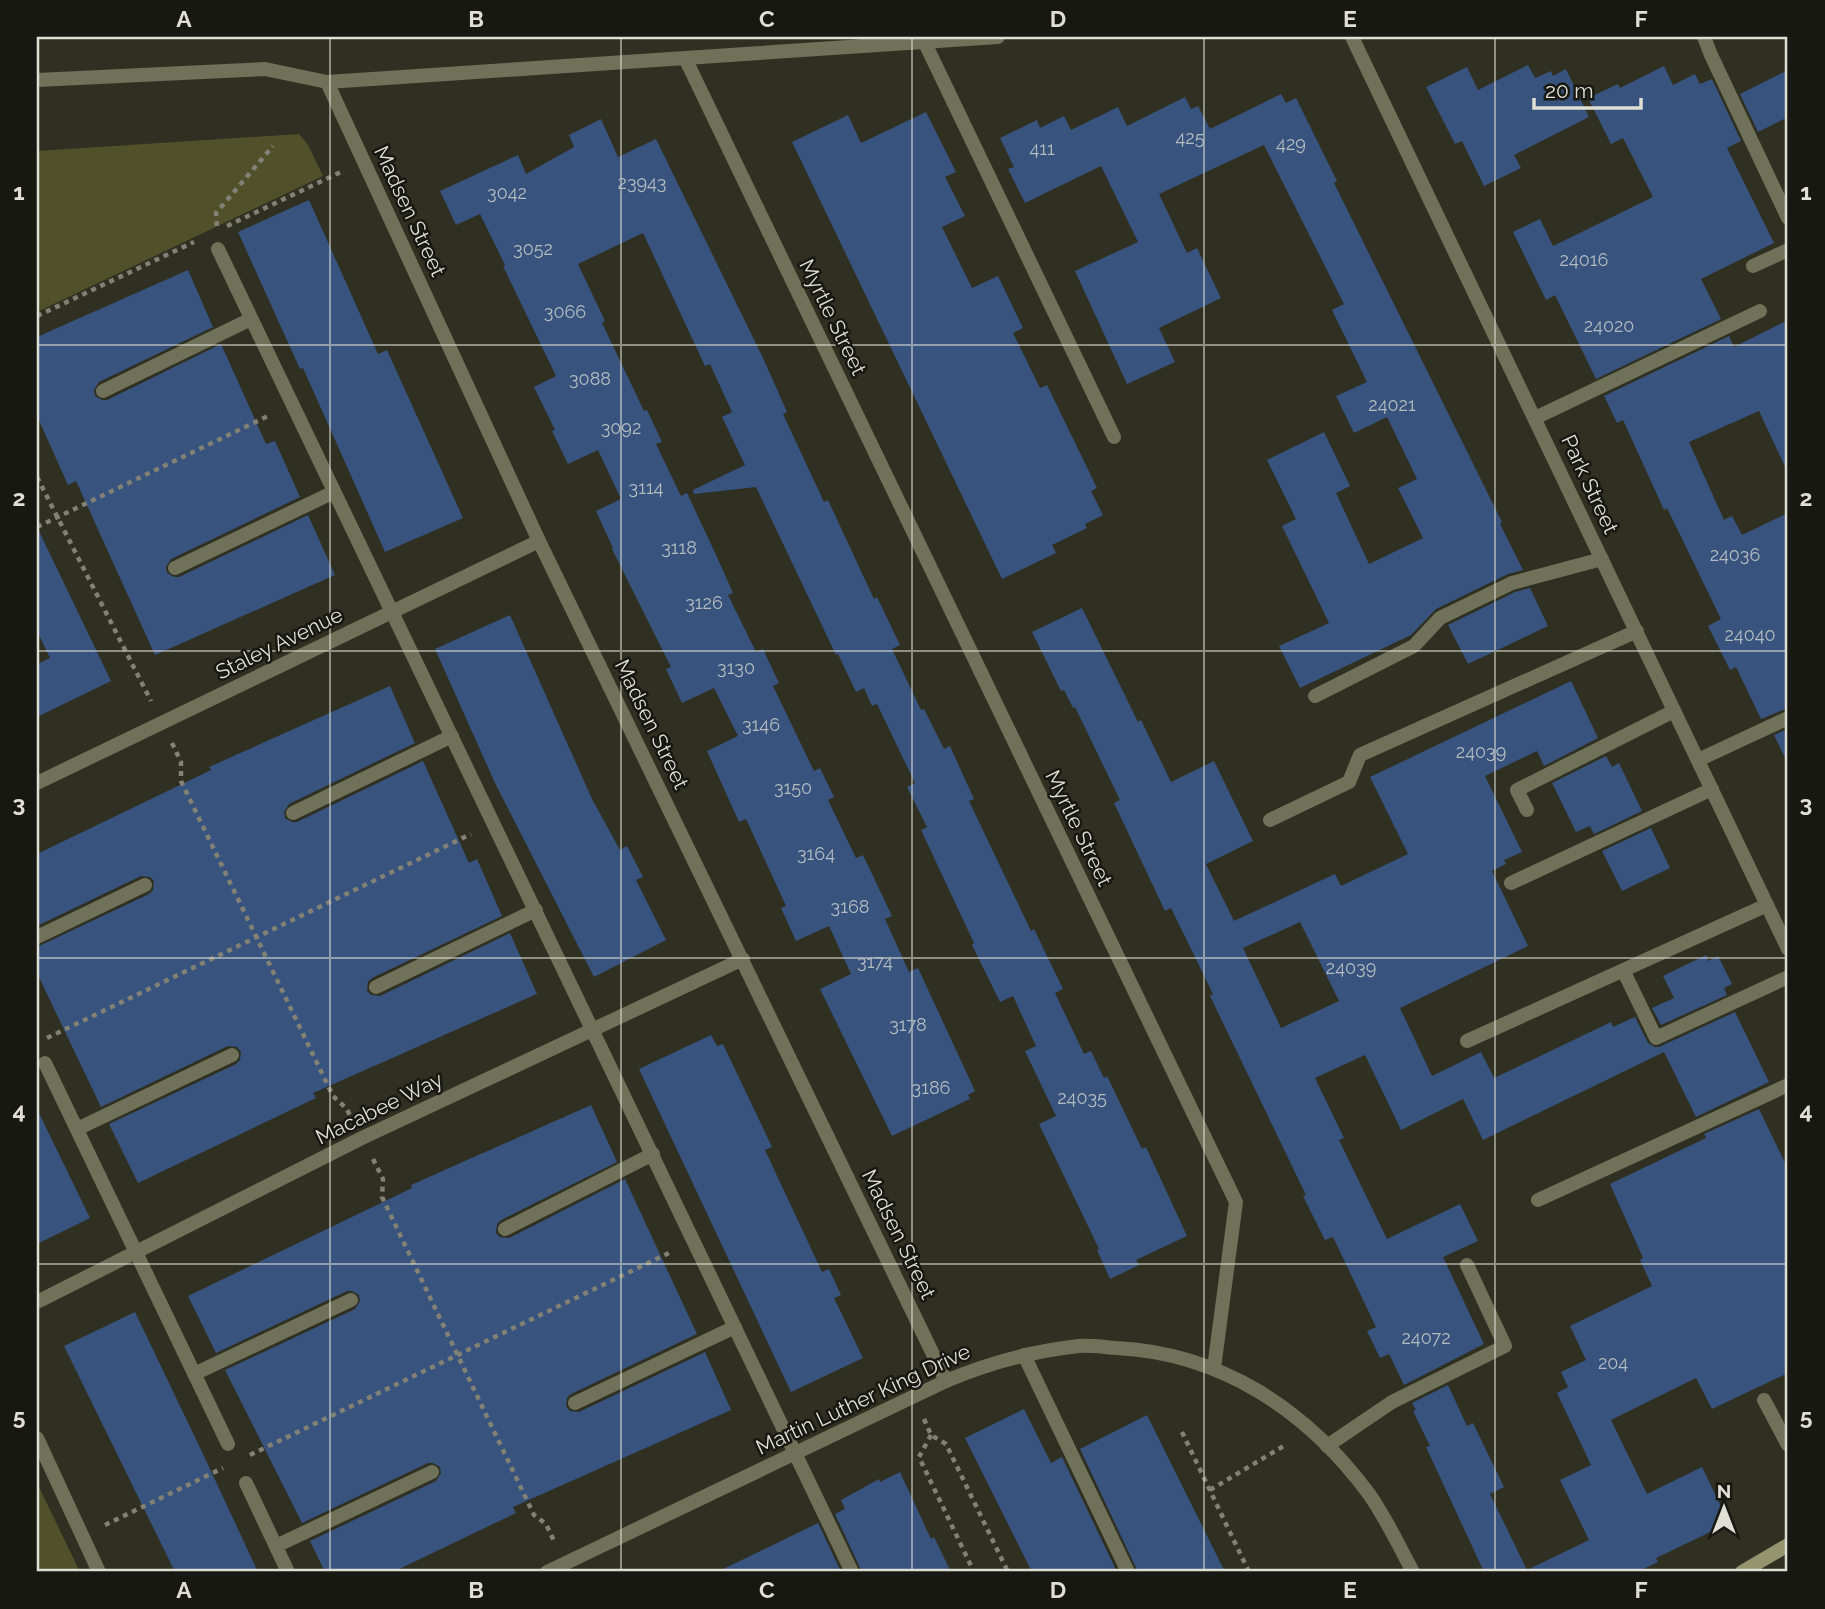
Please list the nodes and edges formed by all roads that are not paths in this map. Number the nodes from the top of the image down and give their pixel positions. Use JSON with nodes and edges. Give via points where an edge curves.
{"nodes":[{"id":1,"x":998,"y":37,"type":"edge"},
{"id":2,"x":1352,"y":37,"type":"edge"},
{"id":3,"x":1704,"y":37,"type":"edge"},
{"id":4,"x":886,"y":40,"type":"edge"},
{"id":5,"x":924,"y":41,"type":"junction"},
{"id":6,"x":685,"y":58,"type":"junction"},
{"id":7,"x":37,"y":80,"type":"edge"},
{"id":8,"x":327,"y":82,"type":"junction"},
{"id":9,"x":1788,"y":218,"type":"edge"},
{"id":10,"x":218,"y":249,"type":"road end"},
{"id":11,"x":1788,"y":250,"type":"edge"},
{"id":12,"x":1753,"y":266,"type":"dead end"},
{"id":13,"x":1760,"y":311,"type":"dead end"},
{"id":14,"x":251,"y":319,"type":"junction"},
{"id":15,"x":103,"y":391,"type":"dead end"},
{"id":16,"x":1535,"y":418,"type":"junction"},
{"id":17,"x":1114,"y":437,"type":"dead end"},
{"id":18,"x":334,"y":492,"type":"junction"},
{"id":19,"x":539,"y":541,"type":"junction"},
{"id":20,"x":1602,"y":559,"type":"junction"},
{"id":21,"x":175,"y":568,"type":"dead end"},
{"id":22,"x":391,"y":612,"type":"junction"},
{"id":23,"x":1637,"y":631,"type":"junction"},
{"id":24,"x":1315,"y":696,"type":"dead end"},
{"id":25,"x":1674,"y":711,"type":"junction"},
{"id":26,"x":1788,"y":718,"type":"edge"},
{"id":27,"x":452,"y":736,"type":"junction"},
{"id":28,"x":1698,"y":760,"type":"junction"},
{"id":29,"x":37,"y":783,"type":"edge"},
{"id":30,"x":1712,"y":789,"type":"junction"},
{"id":31,"x":1527,"y":810,"type":"dead end"},
{"id":32,"x":293,"y":813,"type":"dead end"},
{"id":33,"x":1269,"y":820,"type":"dead end"},
{"id":34,"x":1511,"y":883,"type":"dead end"},
{"id":35,"x":145,"y":885,"type":"dead end"},
{"id":36,"x":1767,"y":905,"type":"junction"},
{"id":37,"x":536,"y":910,"type":"junction"},
{"id":38,"x":37,"y":936,"type":"edge"},
{"id":39,"x":1788,"y":949,"type":"edge"},
{"id":40,"x":743,"y":959,"type":"junction"},
{"id":41,"x":1623,"y":970,"type":"junction"},
{"id":42,"x":1788,"y":977,"type":"edge"},
{"id":43,"x":376,"y":987,"type":"dead end"},
{"id":44,"x":594,"y":1029,"type":"junction"},
{"id":45,"x":1466,"y":1041,"type":"dead end"},
{"id":46,"x":232,"y":1055,"type":"dead end"},
{"id":47,"x":46,"y":1063,"type":"dead end"},
{"id":48,"x":1788,"y":1085,"type":"edge"},
{"id":49,"x":77,"y":1129,"type":"junction"},
{"id":50,"x":653,"y":1154,"type":"junction"},
{"id":51,"x":1538,"y":1200,"type":"dead end"},
{"id":52,"x":505,"y":1228,"type":"dead end"},
{"id":53,"x":135,"y":1252,"type":"junction"},
{"id":54,"x":1468,"y":1265,"type":"dead end"},
{"id":55,"x":351,"y":1300,"type":"dead end"},
{"id":56,"x":37,"y":1302,"type":"edge"},
{"id":57,"x":734,"y":1327,"type":"junction"},
{"id":58,"x":1024,"y":1355,"type":"junction"},
{"id":59,"x":1214,"y":1368,"type":"junction"},
{"id":60,"x":194,"y":1374,"type":"junction"},
{"id":61,"x":946,"y":1381,"type":"junction"},
{"id":62,"x":1764,"y":1401,"type":"dead end"},
{"id":63,"x":575,"y":1403,"type":"dead end"},
{"id":64,"x":37,"y":1438,"type":"edge"},
{"id":65,"x":228,"y":1444,"type":"dead end"},
{"id":66,"x":1788,"y":1445,"type":"edge"},
{"id":67,"x":1328,"y":1446,"type":"junction"},
{"id":68,"x":794,"y":1454,"type":"junction"},
{"id":69,"x":432,"y":1472,"type":"dead end"},
{"id":70,"x":246,"y":1483,"type":"dead end"},
{"id":71,"x":1788,"y":1545,"type":"edge"},
{"id":72,"x":276,"y":1546,"type":"junction"},
{"id":73,"x":99,"y":1572,"type":"edge"},
{"id":74,"x":288,"y":1572,"type":"edge"},
{"id":75,"x":547,"y":1572,"type":"edge"},
{"id":76,"x":852,"y":1572,"type":"edge"},
{"id":77,"x":1128,"y":1572,"type":"edge"},
{"id":78,"x":1413,"y":1572,"type":"edge"},
{"id":79,"x":1742,"y":1572,"type":"edge"}],
"edges":[{"from":1,"to":5,"type":"street"},
{"from":2,"to":16,"type":"street","name":"Park Street"},
{"from":3,"to":9,"type":"street"},
{"from":4,"to":5,"type":"street"},
{"from":4,"to":6,"type":"street"},
{"from":5,"to":17,"type":"street"},
{"from":6,"to":8,"type":"street"},
{"from":6,"to":59,"type":"street","name":"Myrtle Street","via":[[1236,1202]]},
{"from":7,"to":8,"type":"street","via":[[265,69]]},
{"from":8,"to":19,"type":"street","name":"Madsen Street"},
{"from":10,"to":14,"type":"street"},
{"from":11,"to":12,"type":"street"},
{"from":13,"to":16,"type":"street"},
{"from":14,"to":15,"type":"street"},
{"from":14,"to":18,"type":"street"},
{"from":16,"to":20,"type":"street","name":"Park Street"},
{"from":18,"to":21,"type":"street"},
{"from":18,"to":22,"type":"street"},
{"from":19,"to":22,"type":"street","name":"Staley Avenue"},
{"from":19,"to":40,"type":"street","name":"Madsen Street"},
{"from":20,"to":23,"type":"street","name":"Park Street"},
{"from":20,"to":24,"type":"street","via":[[1512,583],[1440,618],[1414,646]]},
{"from":22,"to":27,"type":"street"},
{"from":22,"to":29,"type":"street","name":"Staley Avenue"},
{"from":23,"to":25,"type":"street","name":"Park Street"},
{"from":23,"to":33,"type":"street","via":[[1360,755],[1349,782]]},
{"from":25,"to":28,"type":"street","name":"Park Street"},
{"from":25,"to":31,"type":"street","via":[[1517,790]]},
{"from":26,"to":28,"type":"street"},
{"from":27,"to":32,"type":"street"},
{"from":27,"to":37,"type":"street"},
{"from":28,"to":30,"type":"street","name":"Park Street"},
{"from":30,"to":34,"type":"street"},
{"from":30,"to":36,"type":"street","name":"Park Street"},
{"from":35,"to":38,"type":"street"},
{"from":36,"to":39,"type":"street","name":"Park Street"},
{"from":36,"to":41,"type":"street"},
{"from":37,"to":43,"type":"street"},
{"from":37,"to":44,"type":"street"},
{"from":40,"to":44,"type":"street","name":"Macabee Way"},
{"from":40,"to":61,"type":"street","name":"Madsen Street"},
{"from":41,"to":42,"type":"street","via":[[1657,1038]]},
{"from":41,"to":45,"type":"street"},
{"from":44,"to":50,"type":"street"},
{"from":44,"to":53,"type":"street","name":"Macabee Way"},
{"from":46,"to":49,"type":"street"},
{"from":47,"to":49,"type":"street"},
{"from":48,"to":51,"type":"street"},
{"from":49,"to":53,"type":"street"},
{"from":50,"to":52,"type":"street"},
{"from":50,"to":57,"type":"street"},
{"from":53,"to":56,"type":"street","name":"Macabee Way"},
{"from":53,"to":60,"type":"street"},
{"from":54,"to":67,"type":"street","via":[[1505,1346],[1392,1402]]},
{"from":55,"to":60,"type":"street"},
{"from":57,"to":63,"type":"street"},
{"from":57,"to":68,"type":"street"},
{"from":58,"to":59,"type":"street","name":"Martin Luther King Drive","via":[[1082,1346],[1129,1348],[1165,1352]]},
{"from":58,"to":61,"type":"street","name":"Martin Luther King Drive"},
{"from":58,"to":77,"type":"street"},
{"from":59,"to":67,"type":"street","via":[[1262,1393]]},
{"from":60,"to":65,"type":"street"},
{"from":61,"to":68,"type":"street","name":"Martin Luther King Drive"},
{"from":62,"to":66,"type":"street"},
{"from":64,"to":73,"type":"street"},
{"from":67,"to":78,"type":"street","via":[[1370,1495]]},
{"from":68,"to":75,"type":"street","name":"Martin Luther King Drive"},
{"from":68,"to":76,"type":"street"},
{"from":69,"to":72,"type":"street"},
{"from":70,"to":72,"type":"street"},
{"from":71,"to":79,"type":"main road"},
{"from":72,"to":74,"type":"street"}]}
